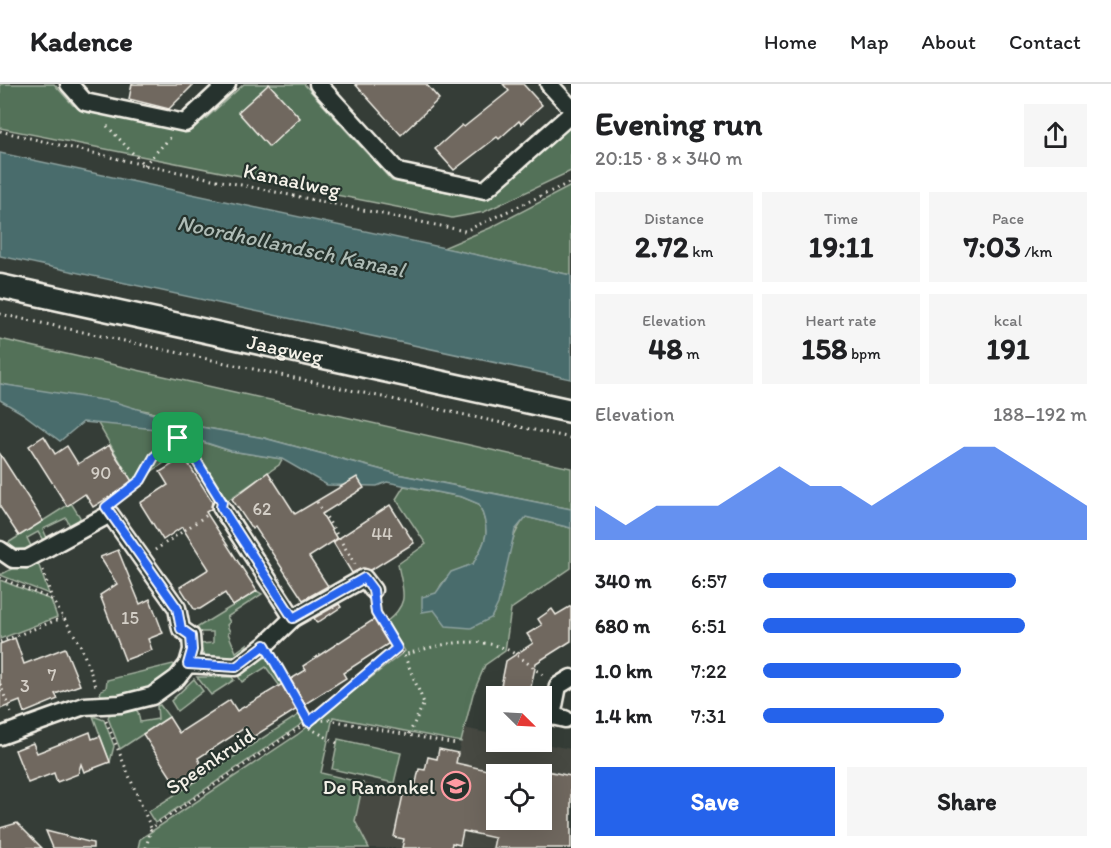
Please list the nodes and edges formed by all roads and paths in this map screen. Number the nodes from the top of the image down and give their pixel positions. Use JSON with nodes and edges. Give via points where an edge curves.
{"nodes":[{"id":1,"x":69,"y":84,"type":"edge"},
{"id":2,"x":228,"y":84,"type":"edge"},
{"id":3,"x":318,"y":84,"type":"edge"},
{"id":4,"x":549,"y":84,"type":"edge"},
{"id":5,"x":85,"y":102,"type":"junction"},
{"id":6,"x":571,"y":108,"type":"edge"},
{"id":7,"x":571,"y":114,"type":"edge"},
{"id":8,"x":185,"y":123,"type":"junction"},
{"id":9,"x":0,"y":131,"type":"edge"},
{"id":10,"x":144,"y":165,"type":"junction"},
{"id":11,"x":571,"y":182,"type":"edge"},
{"id":12,"x":0,"y":286,"type":"edge"},
{"id":13,"x":0,"y":314,"type":"edge"},
{"id":14,"x":571,"y":411,"type":"edge"},
{"id":15,"x":571,"y":438,"type":"edge"},
{"id":16,"x":317,"y":502,"type":"dead end"},
{"id":17,"x":221,"y":507,"type":"junction"},
{"id":18,"x":110,"y":514,"type":"junction"},
{"id":19,"x":0,"y":550,"type":"edge"},
{"id":20,"x":38,"y":553,"type":"junction"},
{"id":21,"x":141,"y":559,"type":"junction"},
{"id":22,"x":0,"y":578,"type":"edge"},
{"id":23,"x":368,"y":584,"type":"junction"},
{"id":24,"x":52,"y":599,"type":"junction"},
{"id":25,"x":62,"y":618,"type":"junction"},
{"id":26,"x":293,"y":618,"type":"junction"},
{"id":27,"x":0,"y":642,"type":"edge"},
{"id":28,"x":265,"y":645,"type":"junction"},
{"id":29,"x":397,"y":648,"type":"junction"},
{"id":30,"x":404,"y":655,"type":"junction"},
{"id":31,"x":188,"y":664,"type":"junction"},
{"id":32,"x":565,"y":682,"type":"edge"},
{"id":33,"x":0,"y":684,"type":"edge"},
{"id":34,"x":100,"y":706,"type":"junction"},
{"id":35,"x":565,"y":719,"type":"dead end"},
{"id":36,"x":309,"y":722,"type":"junction"},
{"id":37,"x":304,"y":725,"type":"junction"},
{"id":38,"x":18,"y":730,"type":"junction"},
{"id":39,"x":409,"y":734,"type":"junction"},
{"id":40,"x":0,"y":736,"type":"edge"},
{"id":41,"x":337,"y":743,"type":"dead end"},
{"id":42,"x":456,"y":744,"type":"dead end"},
{"id":43,"x":151,"y":828,"type":"junction"},
{"id":44,"x":146,"y":848,"type":"edge"}],
"edges":[{"from":1,"to":5,"type":"street"},
{"from":2,"to":8,"type":"street"},
{"from":3,"to":7,"type":"street","via":[[398,172],[485,190]]},
{"from":4,"to":6,"type":"street"},
{"from":5,"to":8,"type":"street"},
{"from":5,"to":10,"type":"path"},
{"from":8,"to":10,"type":"path"},
{"from":9,"to":10,"type":"path","name":"Kanaalweg"},
{"from":10,"to":11,"type":"path","name":"Kanaalweg","via":[[465,231]]},
{"from":12,"to":14,"type":"main road","name":"Jaagweg"},
{"from":13,"to":15,"type":"path"},
{"from":16,"to":23,"type":"path"},
{"from":17,"to":18,"type":"path","via":[[222,502],[188,447],[178,438],[154,457],[141,480],[106,507]]},
{"from":17,"to":21,"type":"path"},
{"from":17,"to":26,"type":"street"},
{"from":18,"to":20,"type":"street"},
{"from":18,"to":21,"type":"street"},
{"from":19,"to":20,"type":"street","via":[[13,559],[27,559]]},
{"from":20,"to":24,"type":"path","name":"Speenkruid"},
{"from":21,"to":31,"type":"street","via":[[147,562],[177,608],[181,629],[191,636]]},
{"from":22,"to":24,"type":"path"},
{"from":23,"to":26,"type":"street"},
{"from":23,"to":29,"type":"path","via":[[376,613]]},
{"from":24,"to":25,"type":"path","name":"Speenkruid"},
{"from":25,"to":27,"type":"path"},
{"from":25,"to":34,"type":"path","name":"Speenkruid","via":[[80,644]]},
{"from":26,"to":28,"type":"street"},
{"from":28,"to":31,"type":"street","via":[[236,667]]},
{"from":28,"to":36,"type":"path"},
{"from":29,"to":30,"type":"path"},
{"from":29,"to":36,"type":"path","name":"Speenkruid"},
{"from":30,"to":32,"type":"path","via":[[438,644],[475,642],[506,649]]},
{"from":30,"to":39,"type":"path","via":[[424,703]]},
{"from":31,"to":34,"type":"street","via":[[177,678],[152,696]]},
{"from":32,"to":35,"type":"street","via":[[552,716]]},
{"from":33,"to":38,"type":"path"},
{"from":34,"to":38,"type":"street","via":[[84,706]]},
{"from":34,"to":43,"type":"path","name":"Speenkruid"},
{"from":36,"to":37,"type":"path","name":"Speenkruid"},
{"from":36,"to":39,"type":"path","via":[[330,720]]},
{"from":37,"to":41,"type":"path"},
{"from":37,"to":43,"type":"path","name":"Speenkruid"},
{"from":38,"to":40,"type":"street"},
{"from":39,"to":42,"type":"path"},
{"from":43,"to":44,"type":"path"}]}
